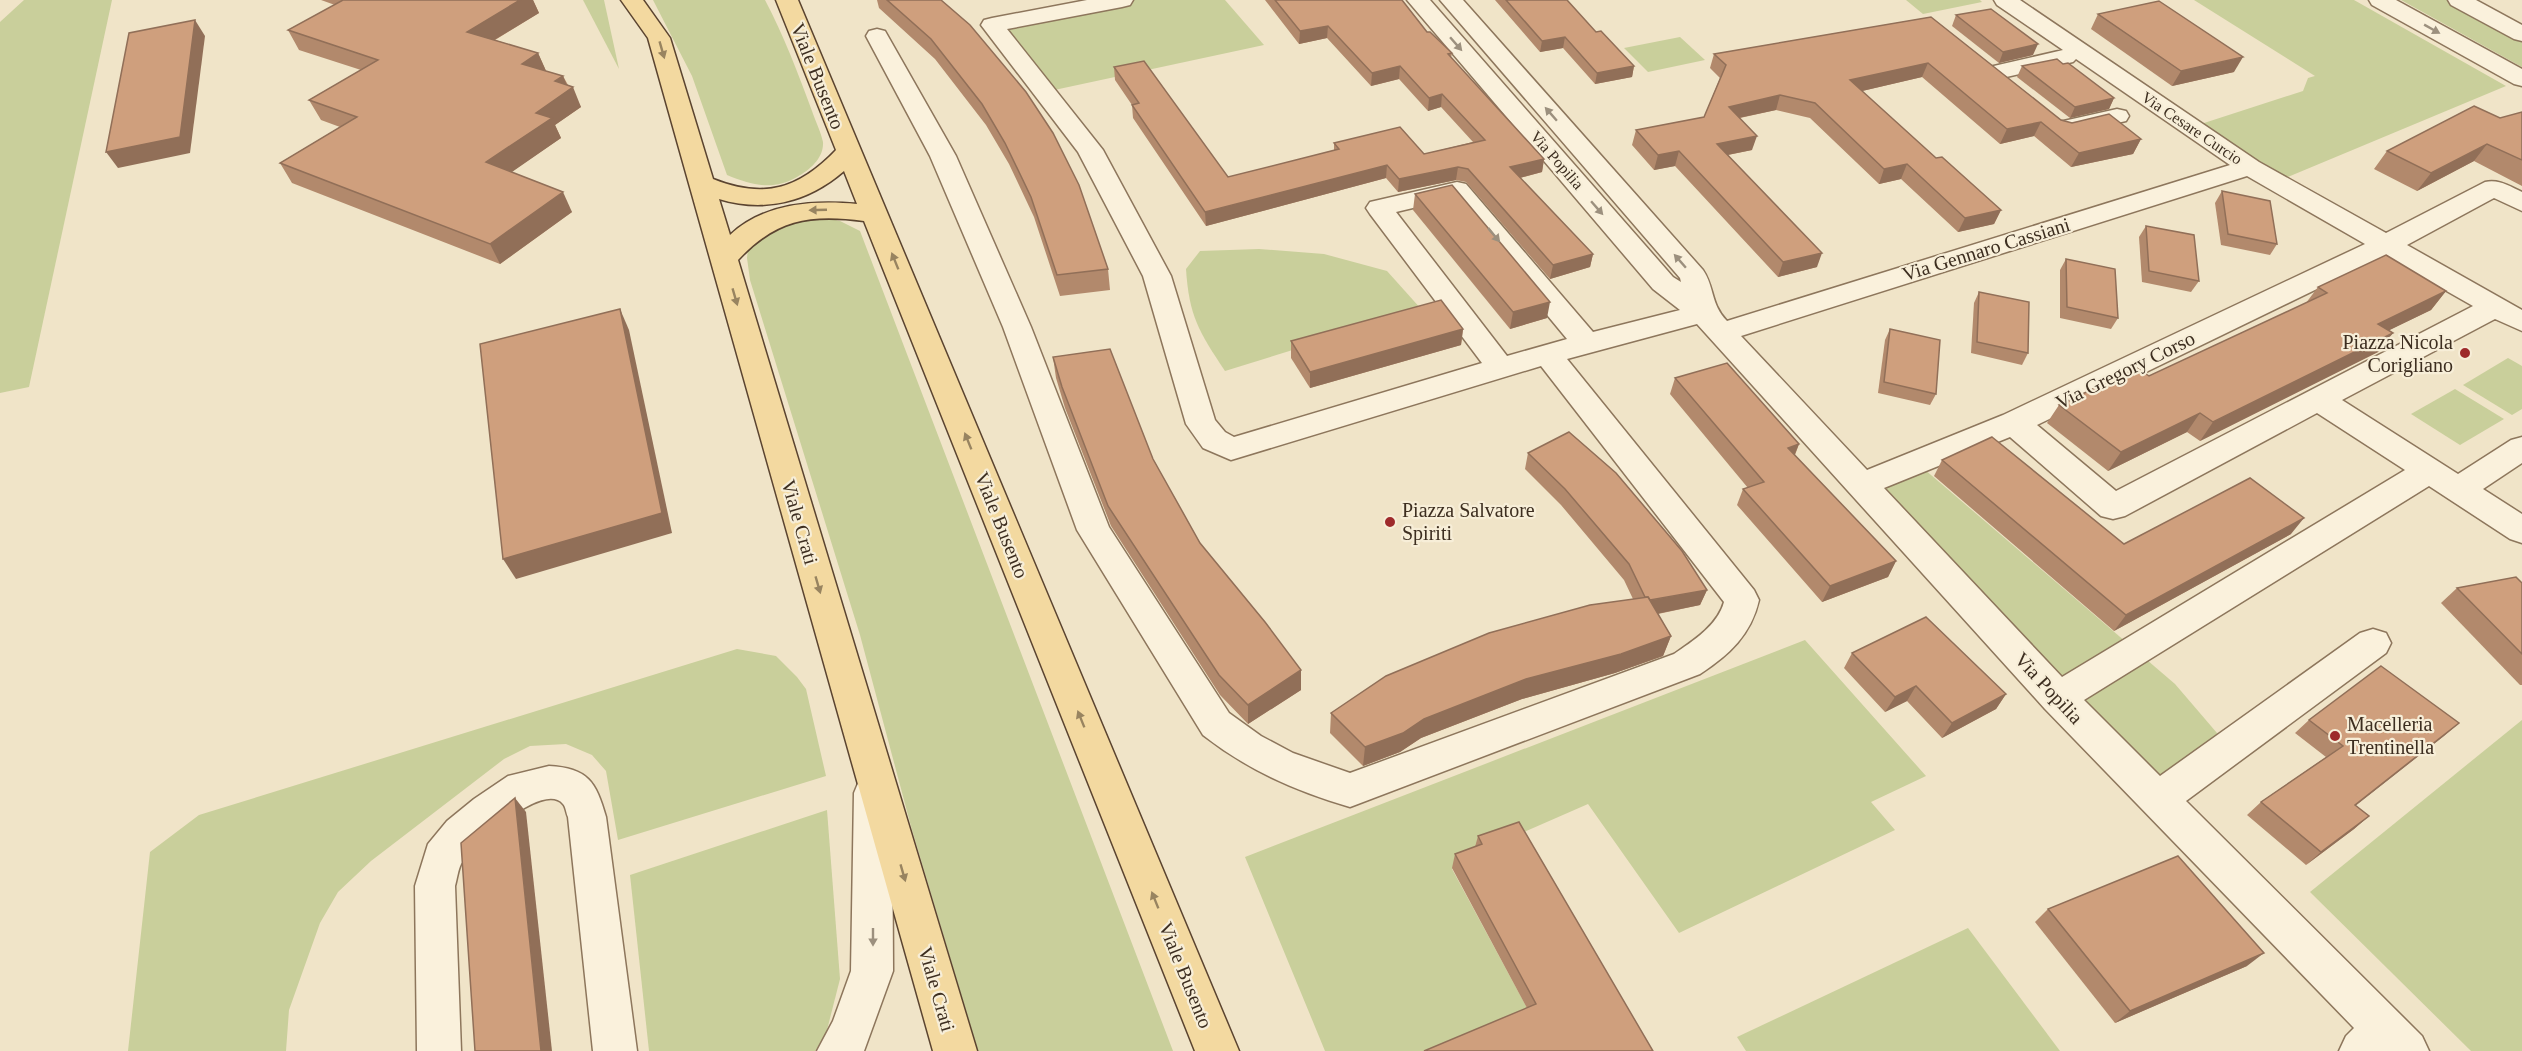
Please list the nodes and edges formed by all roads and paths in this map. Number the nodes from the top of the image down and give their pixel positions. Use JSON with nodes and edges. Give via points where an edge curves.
{"nodes":[{"id":1,"x":632,"y":0,"type":"edge"},
{"id":2,"x":787,"y":0,"type":"edge"},
{"id":3,"x":1122,"y":0,"type":"edge"},
{"id":4,"x":1418,"y":0,"type":"edge"},
{"id":5,"x":1450,"y":0,"type":"edge"},
{"id":6,"x":2005,"y":0,"type":"edge"},
{"id":7,"x":2380,"y":0,"type":"edge"},
{"id":8,"x":2459,"y":0,"type":"edge"},
{"id":9,"x":2522,"y":34,"type":"edge"},
{"id":10,"x":877,"y":36,"type":"dead end"},
{"id":11,"x":2082,"y":54,"type":"junction"},
{"id":12,"x":2522,"y":79,"type":"edge"},
{"id":13,"x":2019,"y":93,"type":"edge"},
{"id":14,"x":2046,"y":114,"type":"edge"},
{"id":15,"x":2117,"y":116,"type":"dead end"},
{"id":16,"x":849,"y":151,"type":"junction"},
{"id":17,"x":2250,"y":167,"type":"junction"},
{"id":18,"x":701,"y":183,"type":"junction"},
{"id":19,"x":2522,"y":202,"type":"edge"},
{"id":20,"x":876,"y":215,"type":"junction"},
{"id":21,"x":2385,"y":245,"type":"junction"},
{"id":22,"x":724,"y":258,"type":"junction"},
{"id":23,"x":2495,"y":307,"type":"junction"},
{"id":24,"x":1712,"y":322,"type":"junction"},
{"id":25,"x":2522,"y":322,"type":"edge"},
{"id":26,"x":1586,"y":344,"type":"junction"},
{"id":27,"x":1546,"y":354,"type":"junction"},
{"id":28,"x":1501,"y":368,"type":"junction"},
{"id":29,"x":2319,"y":400,"type":"junction"},
{"id":30,"x":2014,"y":423,"type":"junction"},
{"id":31,"x":2522,"y":448,"type":"edge"},
{"id":32,"x":2430,"y":470,"type":"junction"},
{"id":33,"x":1862,"y":485,"type":"junction"},
{"id":34,"x":2459,"y":489,"type":"junction"},
{"id":35,"x":2522,"y":530,"type":"edge"},
{"id":36,"x":2373,"y":643,"type":"dead end"},
{"id":37,"x":2058,"y":698,"type":"junction"},
{"id":38,"x":874,"y":773,"type":"junction"},
{"id":39,"x":2158,"y":799,"type":"junction"},
{"id":40,"x":2385,"y":1044,"type":"edge"},
{"id":41,"x":439,"y":1051,"type":"edge"},
{"id":42,"x":615,"y":1051,"type":"edge"},
{"id":43,"x":839,"y":1051,"type":"edge"},
{"id":44,"x":955,"y":1051,"type":"edge"},
{"id":45,"x":1217,"y":1051,"type":"edge"}],
"edges":[{"from":1,"to":18,"type":"main road","name":"Viale Crati","one_way":true,"via":[[658,38]]},
{"from":2,"to":16,"type":"main road","name":"Viale Busento"},
{"from":3,"to":28,"type":"street","via":[[992,25],[1090,150],[1156,276],[1192,400],[1201,424],[1214,440],[1231,449]]},
{"from":4,"to":24,"type":"street","name":"Via Popilia","one_way":true,"via":[[1663,283]]},
{"from":24,"to":5,"type":"street","name":"Via Popilia","one_way":true,"via":[[1694,276]]},
{"from":6,"to":11,"type":"street","name":"Via Cesare Curcio"},
{"from":7,"to":12,"type":"street","one_way":true},
{"from":8,"to":9,"type":"street"},
{"from":10,"to":27,"type":"street","via":[[943,156],[1017,327],[1094,530],[1216,724],[1244,747],[1279,766],[1350,790],[1687,664],[1707,651],[1737,619],[1742,600]]},
{"from":11,"to":13,"type":"street","via":[[1985,66]]},
{"from":11,"to":17,"type":"street","name":"Via Cesare Curcio"},
{"from":14,"to":15,"type":"street","via":[[2064,128]]},
{"from":16,"to":18,"type":"main road","via":[[818,180],[783,195],[738,197]]},
{"from":16,"to":20,"type":"main road","name":"Viale Busento"},
{"from":17,"to":21,"type":"street","name":"Via Cesare Curcio"},
{"from":17,"to":24,"type":"street","name":"Via Gennaro Cassiani"},
{"from":18,"to":22,"type":"main road","name":"Viale Crati"},
{"from":19,"to":21,"type":"street","via":[[2494,188]]},
{"from":20,"to":22,"type":"main road","one_way":true,"via":[[810,210],[780,216],[756,228]]},
{"from":45,"to":20,"type":"main road","name":"Viale Busento","one_way":true},
{"from":21,"to":23,"type":"street"},
{"from":21,"to":30,"type":"street","name":"Via Gregory Corso"},
{"from":22,"to":38,"type":"main road","name":"Viale Crati","one_way":true},
{"from":23,"to":25,"type":"street"},
{"from":23,"to":29,"type":"street"},
{"from":24,"to":26,"type":"street"},
{"from":24,"to":33,"type":"street","name":"Via Popilia"},
{"from":26,"to":27,"type":"street"},
{"from":28,"to":26,"type":"street","one_way":true,"via":[[1378,208],[1457,190]]},
{"from":27,"to":28,"type":"street"},
{"from":29,"to":30,"type":"street","via":[[2113,507]]},
{"from":29,"to":32,"type":"street"},
{"from":30,"to":33,"type":"street","name":"Via Gregory Corso"},
{"from":31,"to":34,"type":"street"},
{"from":32,"to":34,"type":"street"},
{"from":32,"to":37,"type":"street"},
{"from":33,"to":37,"type":"street","name":"Via Popilia"},
{"from":34,"to":35,"type":"street"},
{"from":36,"to":39,"type":"street"},
{"from":37,"to":39,"type":"street","name":"Via Popilia"},
{"from":38,"to":43,"type":"street","one_way":true,"via":[[872,971]]},
{"from":38,"to":44,"type":"main road","name":"Viale Crati","one_way":true},
{"from":39,"to":40,"type":"street","name":"Via Popilia"},
{"from":41,"to":42,"type":"street","via":[[435,886],[442,857],[488,811],[522,788],[549,783],[566,783],[581,795],[587,817]]}]}
